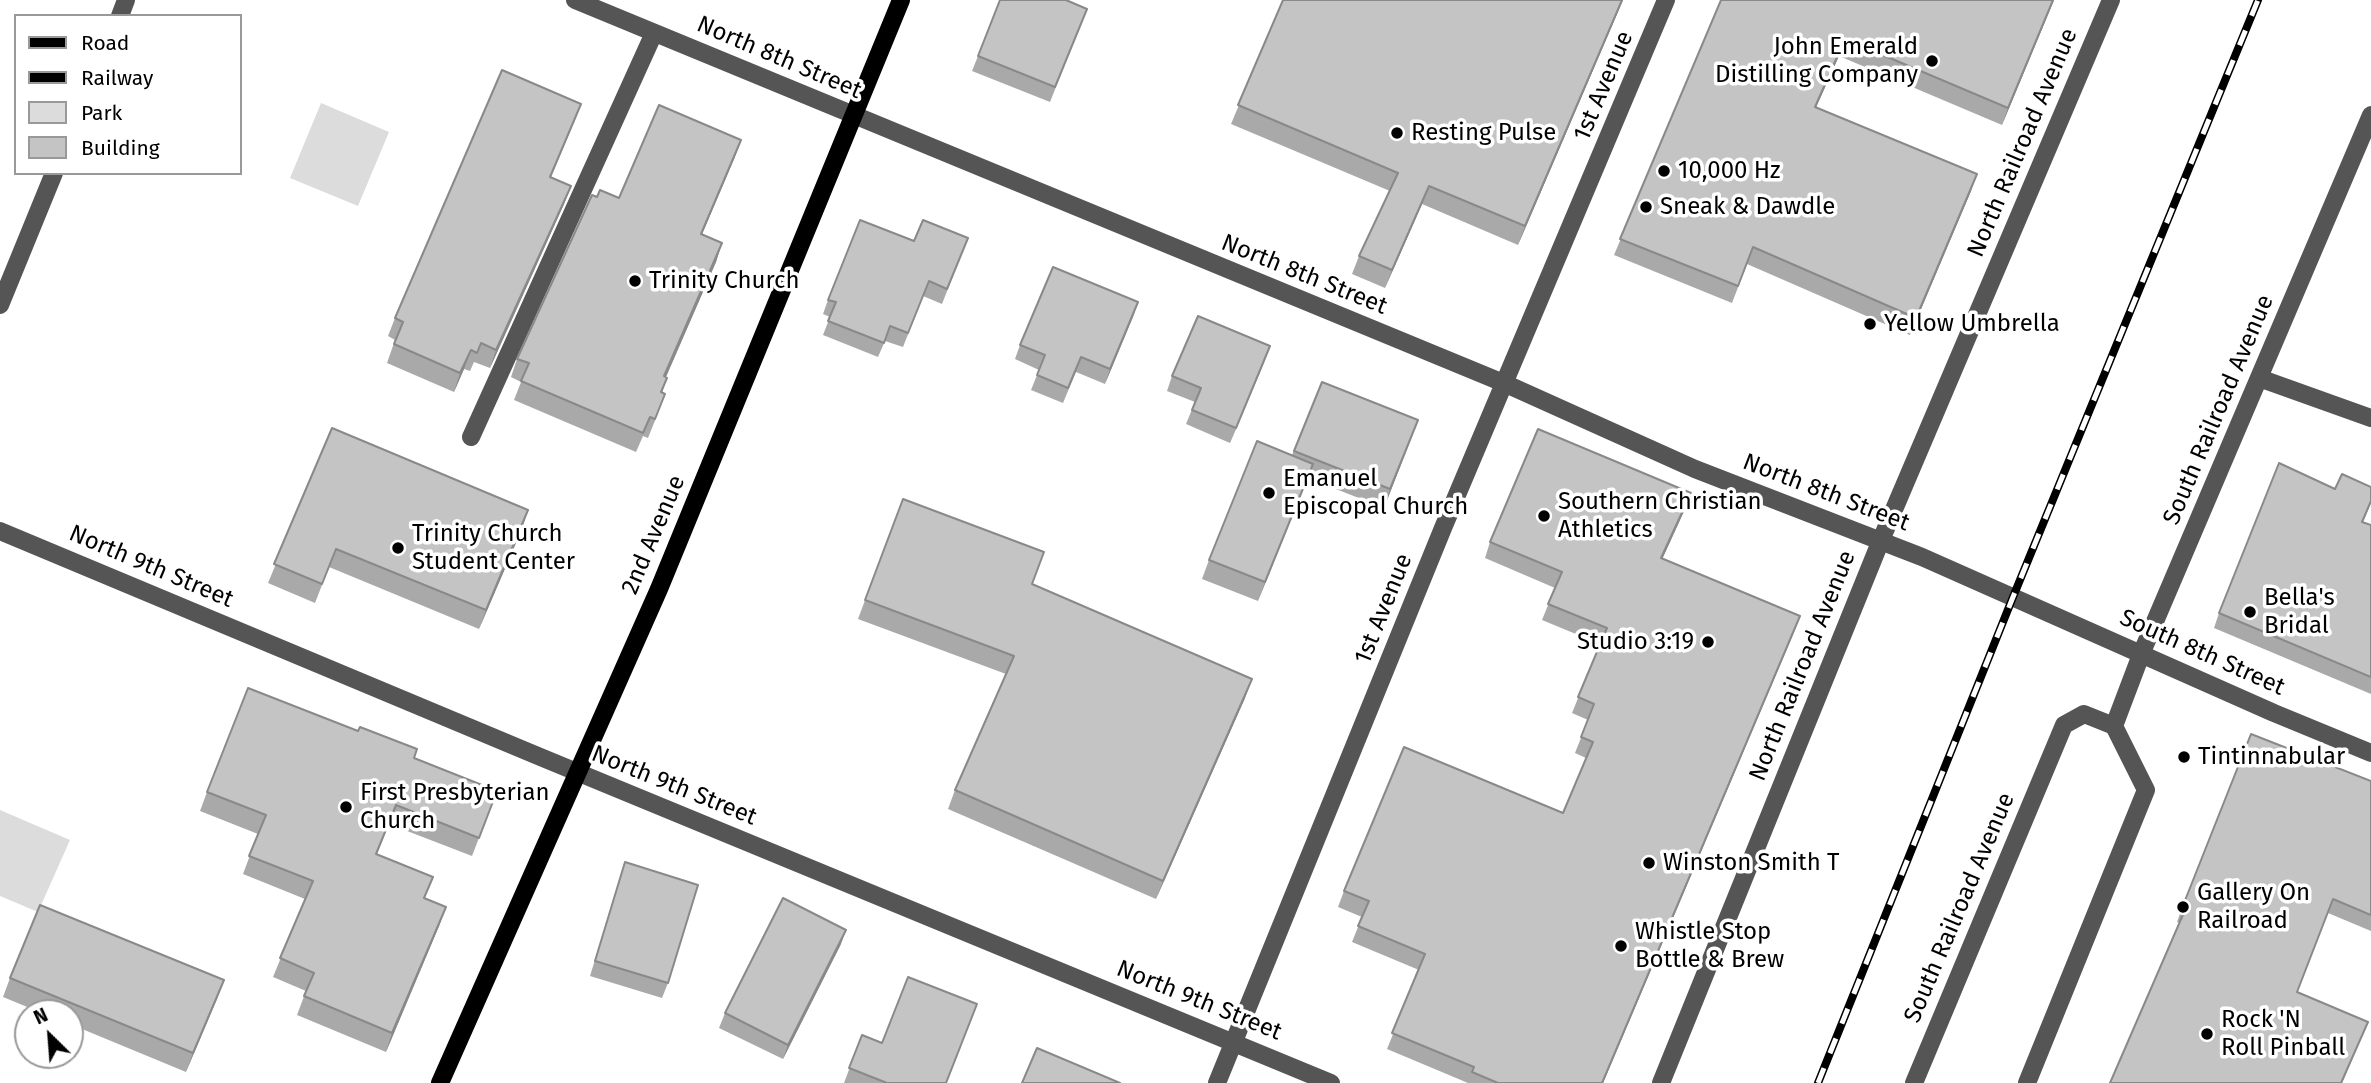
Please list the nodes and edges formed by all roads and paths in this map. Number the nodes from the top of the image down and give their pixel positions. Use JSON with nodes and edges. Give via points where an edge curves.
{"nodes":[{"id":1,"x":575,"y":0,"type":"edge"},
{"id":2,"x":901,"y":0,"type":"edge"},
{"id":3,"x":1666,"y":0,"type":"edge"},
{"id":4,"x":2111,"y":0,"type":"edge"},
{"id":5,"x":654,"y":33,"type":"junction"},
{"id":6,"x":2371,"y":115,"type":"edge"},
{"id":7,"x":853,"y":116,"type":"junction"},
{"id":8,"x":53,"y":175,"type":"edge"},
{"id":9,"x":0,"y":305,"type":"edge"},
{"id":10,"x":2259,"y":378,"type":"junction"},
{"id":11,"x":1506,"y":384,"type":"junction"},
{"id":12,"x":2371,"y":418,"type":"edge"},
{"id":13,"x":471,"y":437,"type":"dead end"},
{"id":14,"x":0,"y":531,"type":"edge"},
{"id":15,"x":1881,"y":540,"type":"junction"},
{"id":16,"x":2013,"y":597,"type":"joint"},
{"id":17,"x":2142,"y":652,"type":"junction"},
{"id":18,"x":2114,"y":726,"type":"junction"},
{"id":19,"x":2371,"y":753,"type":"edge"},
{"id":20,"x":579,"y":773,"type":"junction"},
{"id":21,"x":1234,"y":1043,"type":"junction"},
{"id":22,"x":440,"y":1083,"type":"edge"},
{"id":23,"x":1217,"y":1083,"type":"edge"},
{"id":24,"x":1331,"y":1083,"type":"edge"},
{"id":25,"x":1661,"y":1083,"type":"edge"},
{"id":26,"x":1914,"y":1083,"type":"edge"},
{"id":27,"x":2027,"y":1083,"type":"edge"}],
"edges":[{"from":1,"to":5,"type":"street","name":"North 8th Street"},
{"from":2,"to":7,"type":"main road","name":"2nd Avenue"},
{"from":3,"to":11,"type":"street","name":"1st Avenue"},
{"from":4,"to":15,"type":"street","name":"North Railroad Avenue"},
{"from":5,"to":7,"type":"street","name":"North 8th Street"},
{"from":5,"to":13,"type":"street"},
{"from":6,"to":10,"type":"street","name":"South Railroad Avenue"},
{"from":7,"to":11,"type":"street","name":"North 8th Street"},
{"from":7,"to":20,"type":"main road","name":"2nd Avenue"},
{"from":8,"to":9,"type":"street"},
{"from":10,"to":12,"type":"street"},
{"from":10,"to":17,"type":"street","name":"South Railroad Avenue"},
{"from":11,"to":15,"type":"street","name":"North 8th Street","via":[[1695,469]]},
{"from":11,"to":21,"type":"street","name":"1st Avenue"},
{"from":14,"to":20,"type":"street","name":"North 9th Street"},
{"from":15,"to":16,"type":"street","name":"North 8th Street"},
{"from":15,"to":25,"type":"street","name":"North Railroad Avenue"},
{"from":16,"to":17,"type":"street","name":"South 8th Street"},
{"from":17,"to":18,"type":"street","name":"South Railroad Avenue"},
{"from":17,"to":19,"type":"street","name":"South 8th Street"},
{"from":18,"to":26,"type":"street","name":"South Railroad Avenue","via":[[2084,714],[2064,725]]},
{"from":18,"to":27,"type":"street","via":[[2146,790]]},
{"from":20,"to":21,"type":"street","name":"North 9th Street"},
{"from":20,"to":22,"type":"main road","name":"2nd Avenue"},
{"from":21,"to":23,"type":"street","name":"1st Avenue"},
{"from":21,"to":24,"type":"street","name":"North 9th Street"}]}
